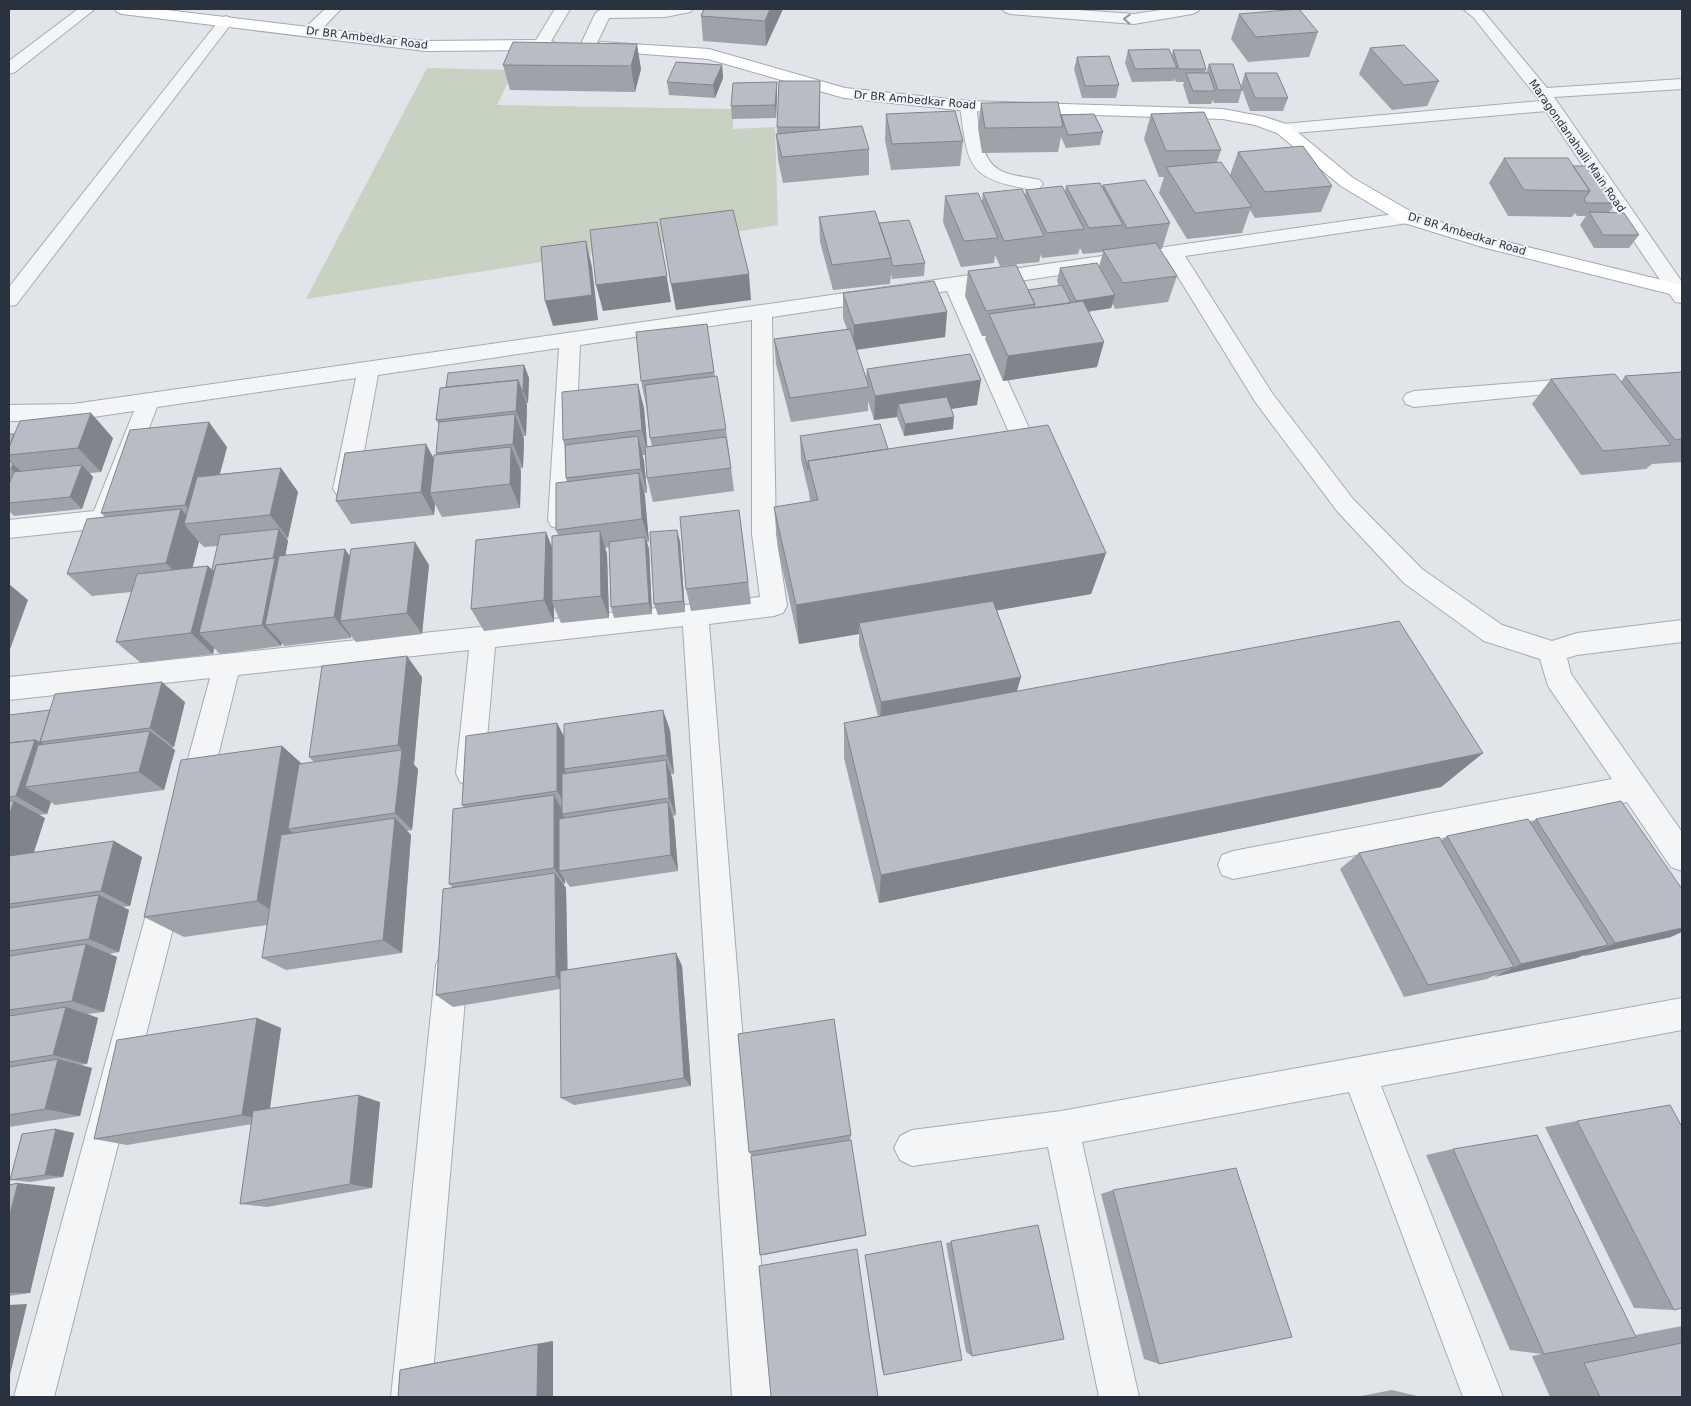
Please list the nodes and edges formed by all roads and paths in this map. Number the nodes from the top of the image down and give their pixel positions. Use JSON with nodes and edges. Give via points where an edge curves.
{"nodes":[{"id":1,"x":86,"y":9,"type":"edge"},
{"id":2,"x":122,"y":9,"type":"edge"},
{"id":3,"x":332,"y":9,"type":"edge"},
{"id":4,"x":562,"y":9,"type":"edge"},
{"id":5,"x":685,"y":9,"type":"edge"},
{"id":6,"x":1010,"y":9,"type":"edge"},
{"id":7,"x":1192,"y":9,"type":"edge"},
{"id":8,"x":1470,"y":9,"type":"edge"},
{"id":9,"x":143,"y":10,"type":"edge"},
{"id":10,"x":226,"y":21,"type":"junction"},
{"id":11,"x":311,"y":31,"type":"junction"},
{"id":12,"x":542,"y":45,"type":"junction"},
{"id":13,"x":588,"y":46,"type":"junction"},
{"id":14,"x":9,"y":69,"type":"edge"},
{"id":15,"x":1681,"y":85,"type":"edge"},
{"id":16,"x":1547,"y":99,"type":"junction"},
{"id":17,"x":968,"y":106,"type":"junction"},
{"id":18,"x":1284,"y":129,"type":"junction"},
{"id":19,"x":1034,"y":184,"type":"dead end"},
{"id":20,"x":1408,"y":218,"type":"junction"},
{"id":21,"x":1172,"y":252,"type":"junction"},
{"id":22,"x":954,"y":284,"type":"junction"},
{"id":23,"x":1680,"y":293,"type":"edge"},
{"id":24,"x":9,"y":300,"type":"edge"},
{"id":25,"x":762,"y":311,"type":"junction"},
{"id":26,"x":570,"y":339,"type":"junction"},
{"id":27,"x":369,"y":368,"type":"junction"},
{"id":28,"x":1603,"y":383,"type":"edge"},
{"id":29,"x":1414,"y":399,"type":"dead end"},
{"id":30,"x":149,"y":400,"type":"junction"},
{"id":31,"x":9,"y":413,"type":"edge"},
{"id":32,"x":1018,"y":428,"type":"edge"},
{"id":33,"x":344,"y":496,"type":"edge"},
{"id":34,"x":9,"y":529,"type":"edge"},
{"id":35,"x":559,"y":532,"type":"edge"},
{"id":36,"x":696,"y":615,"type":"junction"},
{"id":37,"x":1682,"y":631,"type":"edge"},
{"id":38,"x":482,"y":638,"type":"junction"},
{"id":39,"x":1552,"y":652,"type":"junction"},
{"id":40,"x":227,"y":665,"type":"junction"},
{"id":41,"x":9,"y":689,"type":"edge"},
{"id":42,"x":1634,"y":788,"type":"junction"},
{"id":43,"x":467,"y":805,"type":"edge"},
{"id":44,"x":187,"y":819,"type":"edge"},
{"id":45,"x":1682,"y":857,"type":"edge"},
{"id":46,"x":176,"y":858,"type":"edge"},
{"id":47,"x":1233,"y":865,"type":"dead end"},
{"id":48,"x":455,"y":934,"type":"edge"},
{"id":49,"x":1682,"y":1014,"type":"edge"},
{"id":50,"x":1360,"y":1074,"type":"junction"},
{"id":51,"x":1061,"y":1128,"type":"junction"},
{"id":52,"x":912,"y":1148,"type":"dead end"},
{"id":53,"x":34,"y":1397,"type":"edge"},
{"id":54,"x":411,"y":1397,"type":"edge"},
{"id":55,"x":752,"y":1397,"type":"edge"},
{"id":56,"x":1119,"y":1397,"type":"edge"},
{"id":57,"x":1483,"y":1397,"type":"edge"}],
"edges":[{"from":1,"to":14,"type":"street"},
{"from":2,"to":9,"type":"main road","name":"Dr BR Ambedkar Road"},
{"from":3,"to":11,"type":"street"},
{"from":4,"to":12,"type":"street"},
{"from":5,"to":13,"type":"street","via":[[655,14],[603,14]]},
{"from":7,"to":6,"type":"street","one_way":true,"via":[[1134,19]]},
{"from":8,"to":16,"type":"street","name":"Maragondanahalli Main Road","via":[[1478,14]]},
{"from":9,"to":10,"type":"main road","name":"Dr BR Ambedkar Road"},
{"from":10,"to":11,"type":"main road","name":"Dr BR Ambedkar Road"},
{"from":10,"to":24,"type":"street"},
{"from":11,"to":12,"type":"main road","name":"Dr BR Ambedkar Road","via":[[425,46]]},
{"from":12,"to":13,"type":"main road","name":"Dr BR Ambedkar Road"},
{"from":13,"to":17,"type":"main road","name":"Dr BR Ambedkar Road","via":[[708,54],[844,93]]},
{"from":15,"to":16,"type":"street"},
{"from":16,"to":18,"type":"street"},
{"from":16,"to":23,"type":"street","name":"Maragondanahalli Main Road"},
{"from":17,"to":18,"type":"main road","name":"Dr BR Ambedkar Road","via":[[1224,114]]},
{"from":17,"to":19,"type":"street","via":[[977,157],[982,167],[995,175]]},
{"from":18,"to":20,"type":"main road","name":"Dr BR Ambedkar Road","via":[[1348,182]]},
{"from":20,"to":21,"type":"street"},
{"from":20,"to":23,"type":"main road","name":"Dr BR Ambedkar Road","via":[[1489,243]]},
{"from":21,"to":22,"type":"street"},
{"from":21,"to":39,"type":"street","via":[[1264,398],[1359,520],[1413,576],[1493,633]]},
{"from":22,"to":25,"type":"street"},
{"from":22,"to":32,"type":"street"},
{"from":25,"to":26,"type":"street"},
{"from":25,"to":36,"type":"street","via":[[764,534],[774,606]]},
{"from":26,"to":27,"type":"street"},
{"from":26,"to":35,"type":"street"},
{"from":27,"to":30,"type":"street"},
{"from":27,"to":33,"type":"street"},
{"from":28,"to":29,"type":"street"},
{"from":30,"to":31,"type":"street","via":[[73,412]]},
{"from":30,"to":34,"type":"street","via":[[103,519]]},
{"from":36,"to":38,"type":"street"},
{"from":36,"to":55,"type":"street"},
{"from":37,"to":39,"type":"street","via":[[1577,644]]},
{"from":38,"to":40,"type":"street"},
{"from":38,"to":43,"type":"street"},
{"from":39,"to":42,"type":"street","via":[[1558,678]]},
{"from":40,"to":41,"type":"street"},
{"from":40,"to":44,"type":"street"},
{"from":42,"to":45,"type":"street"},
{"from":42,"to":47,"type":"street"},
{"from":46,"to":53,"type":"street"},
{"from":48,"to":54,"type":"street"},
{"from":49,"to":50,"type":"street"},
{"from":50,"to":51,"type":"street"},
{"from":50,"to":57,"type":"street"},
{"from":51,"to":52,"type":"street"},
{"from":51,"to":56,"type":"street"}]}
